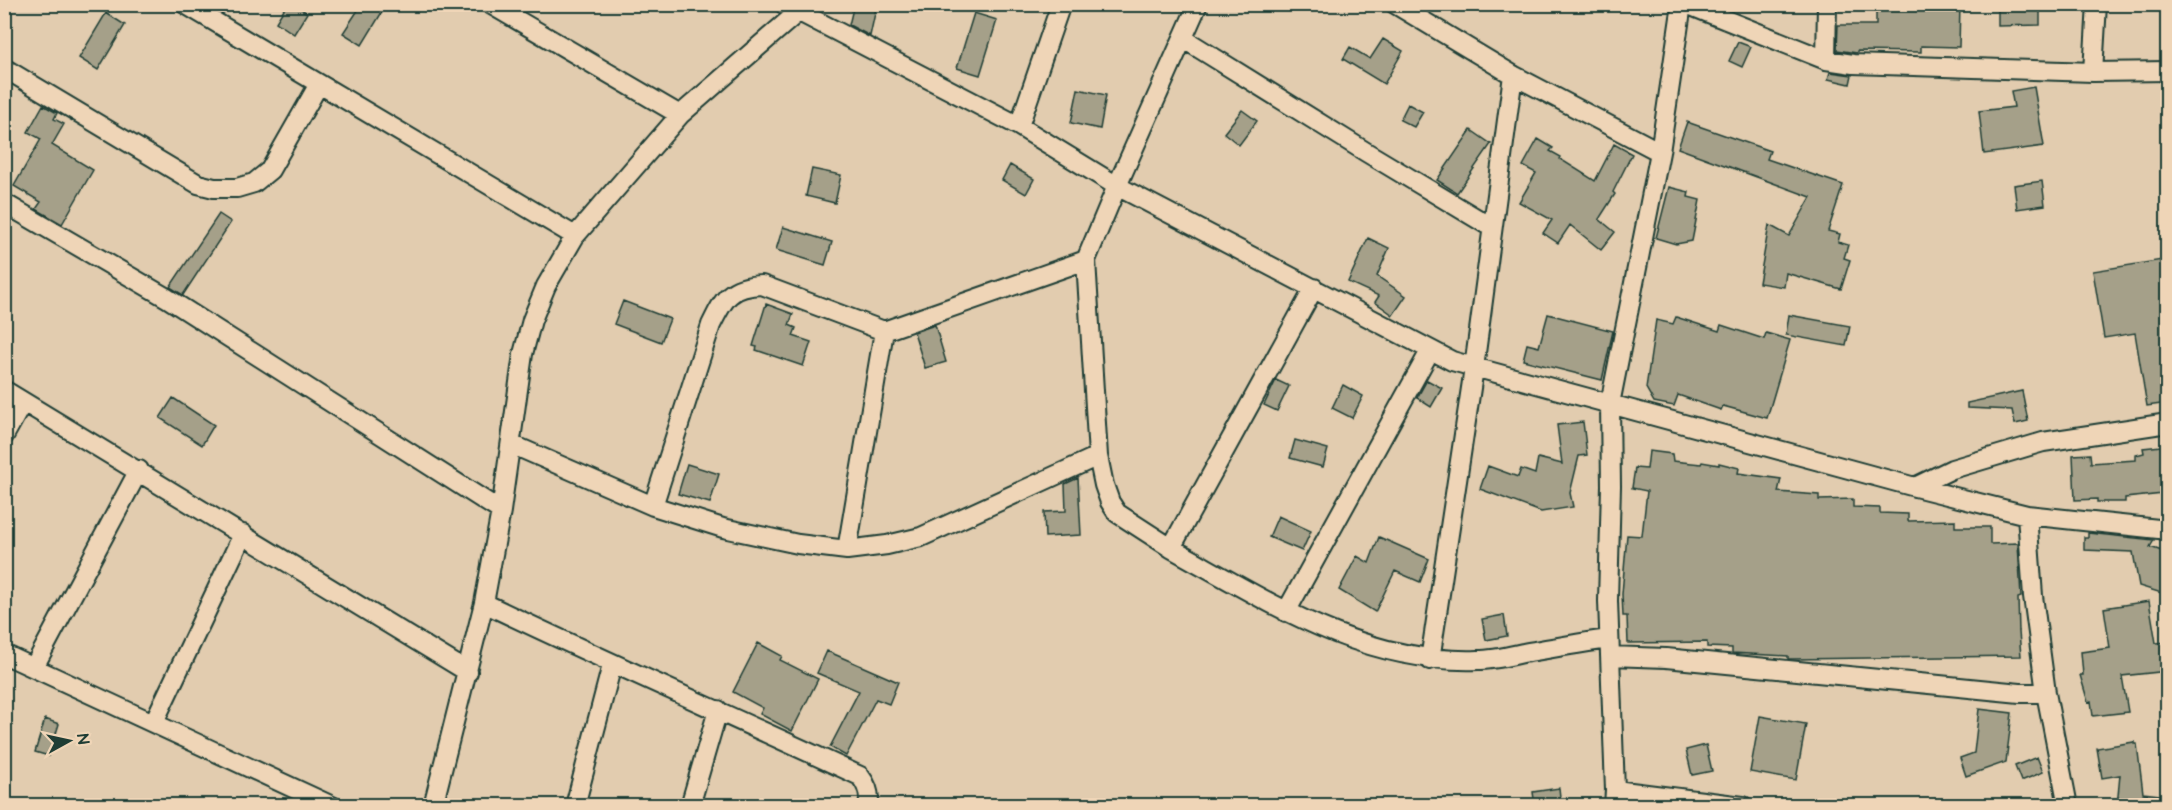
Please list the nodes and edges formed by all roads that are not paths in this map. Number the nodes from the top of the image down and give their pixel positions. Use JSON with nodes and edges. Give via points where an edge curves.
{"nodes":[{"id":1,"x":185,"y":4,"type":"edge"},
{"id":2,"x":490,"y":4,"type":"edge"},
{"id":3,"x":1061,"y":4,"type":"edge"},
{"id":4,"x":1198,"y":4,"type":"edge"},
{"id":5,"x":1395,"y":4,"type":"edge"},
{"id":6,"x":1684,"y":4,"type":"edge"},
{"id":7,"x":1827,"y":4,"type":"edge"},
{"id":8,"x":2097,"y":4,"type":"edge"},
{"id":9,"x":795,"y":7,"type":"edge"},
{"id":10,"x":1184,"y":39,"type":"junction"},
{"id":11,"x":1826,"y":60,"type":"junction"},
{"id":12,"x":4,"y":68,"type":"edge"},
{"id":13,"x":2093,"y":72,"type":"junction"},
{"id":14,"x":2167,"y":74,"type":"edge"},
{"id":15,"x":1514,"y":75,"type":"junction"},
{"id":16,"x":319,"y":84,"type":"junction"},
{"id":17,"x":680,"y":115,"type":"junction"},
{"id":18,"x":1019,"y":126,"type":"junction"},
{"id":19,"x":1660,"y":152,"type":"junction"},
{"id":20,"x":1117,"y":186,"type":"junction"},
{"id":21,"x":4,"y":203,"type":"edge"},
{"id":22,"x":1491,"y":227,"type":"junction"},
{"id":23,"x":575,"y":236,"type":"junction"},
{"id":24,"x":1086,"y":260,"type":"junction"},
{"id":25,"x":1314,"y":288,"type":"junction"},
{"id":26,"x":884,"y":331,"type":"junction"},
{"id":27,"x":1430,"y":351,"type":"junction"},
{"id":28,"x":1474,"y":368,"type":"junction"},
{"id":29,"x":4,"y":390,"type":"edge"},
{"id":30,"x":23,"y":402,"type":"junction"},
{"id":31,"x":1610,"y":404,"type":"junction"},
{"id":32,"x":2168,"y":423,"type":"edge"},
{"id":33,"x":4,"y":436,"type":"edge"},
{"id":34,"x":511,"y":444,"type":"junction"},
{"id":35,"x":1098,"y":456,"type":"junction"},
{"id":36,"x":139,"y":470,"type":"junction"},
{"id":37,"x":1915,"y":487,"type":"junction"},
{"id":38,"x":653,"y":506,"type":"junction"},
{"id":39,"x":501,"y":512,"type":"junction"},
{"id":40,"x":2027,"y":514,"type":"junction"},
{"id":41,"x":2168,"y":530,"type":"edge"},
{"id":42,"x":243,"y":534,"type":"junction"},
{"id":43,"x":1171,"y":548,"type":"junction"},
{"id":44,"x":847,"y":550,"type":"junction"},
{"id":45,"x":484,"y":603,"type":"junction"},
{"id":46,"x":1286,"y":612,"type":"junction"},
{"id":47,"x":1609,"y":647,"type":"junction"},
{"id":48,"x":4,"y":654,"type":"edge"},
{"id":49,"x":1430,"y":660,"type":"junction"},
{"id":50,"x":612,"y":664,"type":"junction"},
{"id":51,"x":34,"y":667,"type":"junction"},
{"id":52,"x":468,"y":672,"type":"junction"},
{"id":53,"x":2046,"y":693,"type":"junction"},
{"id":54,"x":718,"y":710,"type":"junction"},
{"id":55,"x":154,"y":722,"type":"junction"},
{"id":56,"x":1614,"y":798,"type":"edge"},
{"id":57,"x":332,"y":806,"type":"edge"},
{"id":58,"x":433,"y":806,"type":"edge"},
{"id":59,"x":574,"y":806,"type":"edge"},
{"id":60,"x":690,"y":806,"type":"edge"},
{"id":61,"x":868,"y":806,"type":"edge"},
{"id":62,"x":1743,"y":806,"type":"edge"},
{"id":63,"x":2068,"y":806,"type":"edge"}],
"edges":[{"from":1,"to":16,"type":"street"},
{"from":2,"to":17,"type":"street"},
{"from":3,"to":18,"type":"street"},
{"from":4,"to":10,"type":"street"},
{"from":5,"to":15,"type":"street"},
{"from":6,"to":11,"type":"street"},
{"from":6,"to":19,"type":"street"},
{"from":7,"to":11,"type":"street"},
{"from":8,"to":13,"type":"street"},
{"from":9,"to":17,"type":"street"},
{"from":9,"to":18,"type":"street"},
{"from":10,"to":20,"type":"street"},
{"from":10,"to":22,"type":"street"},
{"from":11,"to":13,"type":"street"},
{"from":12,"to":16,"type":"street","via":[[198,184],[214,188],[254,183],[270,170]]},
{"from":13,"to":14,"type":"street"},
{"from":15,"to":19,"type":"street"},
{"from":15,"to":22,"type":"street"},
{"from":16,"to":23,"type":"street"},
{"from":17,"to":23,"type":"street"},
{"from":18,"to":20,"type":"street"},
{"from":19,"to":31,"type":"street"},
{"from":20,"to":24,"type":"street"},
{"from":20,"to":25,"type":"street"},
{"from":21,"to":39,"type":"street","via":[[167,298]]},
{"from":22,"to":28,"type":"street"},
{"from":23,"to":34,"type":"street","via":[[546,286],[532,320],[522,354]]},
{"from":24,"to":26,"type":"street"},
{"from":24,"to":35,"type":"street"},
{"from":25,"to":27,"type":"street"},
{"from":25,"to":43,"type":"street"},
{"from":26,"to":38,"type":"street","via":[[762,285],[745,286],[729,294],[711,325]]},
{"from":26,"to":44,"type":"street"},
{"from":27,"to":28,"type":"street"},
{"from":27,"to":46,"type":"street"},
{"from":28,"to":31,"type":"street"},
{"from":28,"to":49,"type":"street"},
{"from":29,"to":30,"type":"street"},
{"from":30,"to":33,"type":"street"},
{"from":30,"to":36,"type":"street"},
{"from":31,"to":37,"type":"street"},
{"from":31,"to":47,"type":"street"},
{"from":32,"to":37,"type":"street","via":[[2043,442],[1952,469]]},
{"from":34,"to":38,"type":"street"},
{"from":34,"to":39,"type":"street"},
{"from":35,"to":43,"type":"street","via":[[1110,502],[1117,513]]},
{"from":35,"to":44,"type":"street","via":[[921,537]]},
{"from":36,"to":42,"type":"street"},
{"from":36,"to":51,"type":"street"},
{"from":37,"to":40,"type":"street"},
{"from":38,"to":44,"type":"street","via":[[723,528]]},
{"from":39,"to":45,"type":"street"},
{"from":40,"to":41,"type":"street"},
{"from":40,"to":53,"type":"street"},
{"from":42,"to":52,"type":"street"},
{"from":42,"to":55,"type":"street"},
{"from":43,"to":46,"type":"street"},
{"from":45,"to":50,"type":"street"},
{"from":45,"to":52,"type":"street"},
{"from":46,"to":49,"type":"street","via":[[1324,630],[1387,651]]},
{"from":47,"to":49,"type":"street","via":[[1481,660]]},
{"from":47,"to":53,"type":"street","via":[[1666,658]]},
{"from":47,"to":56,"type":"street"},
{"from":48,"to":51,"type":"street"},
{"from":50,"to":54,"type":"street"},
{"from":50,"to":59,"type":"street"},
{"from":51,"to":55,"type":"street"},
{"from":52,"to":58,"type":"street"},
{"from":53,"to":63,"type":"street"},
{"from":54,"to":60,"type":"street"},
{"from":54,"to":61,"type":"street","via":[[860,777],[868,786]]},
{"from":55,"to":57,"type":"street"},
{"from":56,"to":62,"type":"street"}]}
